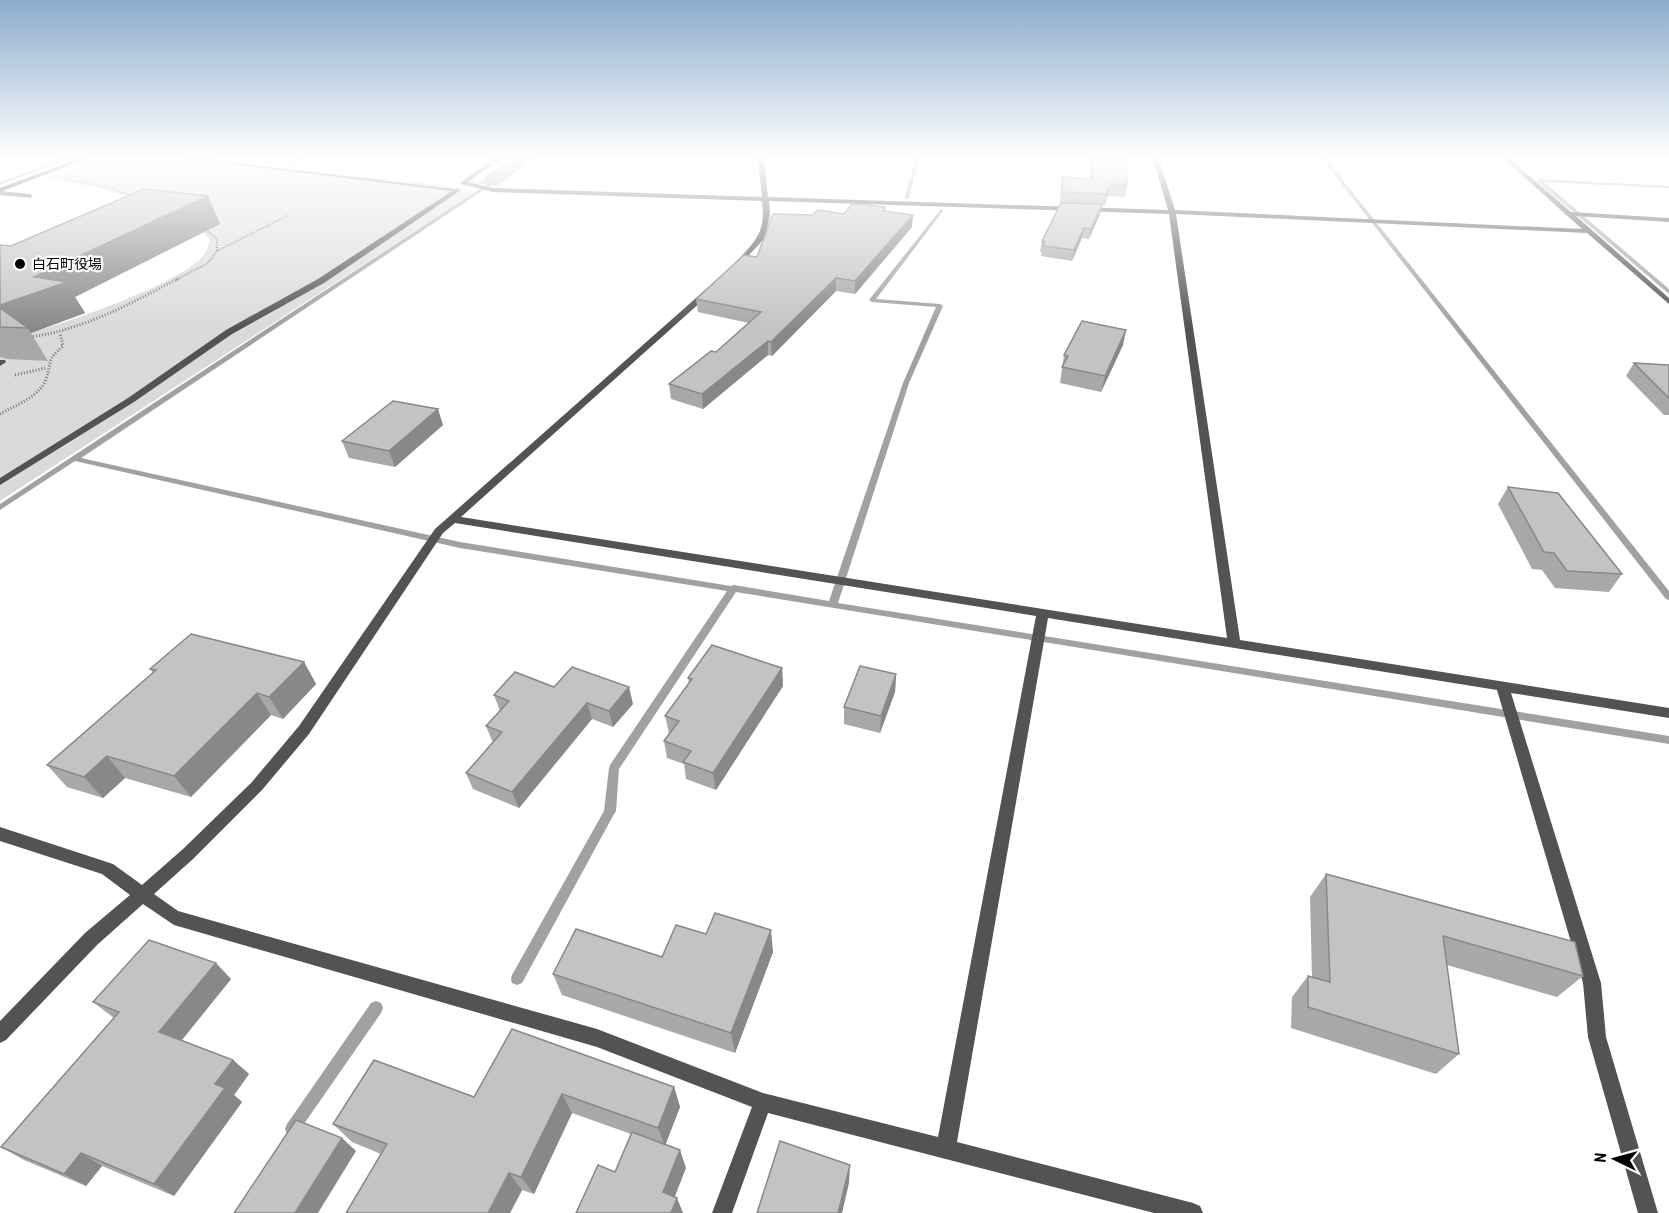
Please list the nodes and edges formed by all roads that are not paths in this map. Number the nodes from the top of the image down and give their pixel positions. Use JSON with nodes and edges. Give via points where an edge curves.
{"nodes":[{"id":1,"x":419,"y":216,"type":"edge"},
{"id":2,"x":767,"y":216,"type":"edge"},
{"id":3,"x":1173,"y":216,"type":"edge"},
{"id":4,"x":1259,"y":216,"type":"edge"},
{"id":5,"x":1574,"y":216,"type":"edge"},
{"id":6,"x":1599,"y":216,"type":"edge"},
{"id":7,"x":1669,"y":220,"type":"edge"},
{"id":8,"x":1588,"y":231,"type":"junction"},
{"id":9,"x":728,"y":275,"type":"edge"},
{"id":10,"x":720,"y":282,"type":"edge"},
{"id":11,"x":1669,"y":302,"type":"edge"},
{"id":12,"x":0,"y":482,"type":"edge"},
{"id":13,"x":451,"y":519,"type":"junction"},
{"id":14,"x":1043,"y":613,"type":"junction"},
{"id":15,"x":1234,"y":644,"type":"junction"},
{"id":16,"x":1502,"y":686,"type":"junction"},
{"id":17,"x":1669,"y":713,"type":"edge"},
{"id":18,"x":0,"y":834,"type":"edge"},
{"id":19,"x":142,"y":894,"type":"junction"},
{"id":20,"x":0,"y":1034,"type":"edge"},
{"id":21,"x":764,"y":1102,"type":"junction"},
{"id":22,"x":946,"y":1147,"type":"junction"},
{"id":23,"x":722,"y":1213,"type":"edge"},
{"id":24,"x":1193,"y":1213,"type":"edge"},
{"id":25,"x":1648,"y":1213,"type":"edge"}],
"edges":[{"from":1,"to":12,"type":"street","via":[[321,281],[229,332],[131,400]]},
{"from":2,"to":9,"type":"street","via":[[762,238]]},
{"from":3,"to":15,"type":"street"},
{"from":4,"to":8,"type":"street"},
{"from":5,"to":8,"type":"street"},
{"from":6,"to":7,"type":"street"},
{"from":8,"to":11,"type":"street"},
{"from":10,"to":13,"type":"street"},
{"from":13,"to":14,"type":"street"},
{"from":13,"to":19,"type":"street","via":[[428,545],[304,730],[249,793]]},
{"from":14,"to":15,"type":"street"},
{"from":14,"to":22,"type":"street"},
{"from":15,"to":16,"type":"street"},
{"from":16,"to":17,"type":"street"},
{"from":16,"to":25,"type":"street","via":[[1592,983],[1596,1037]]},
{"from":18,"to":19,"type":"street","via":[[107,869]]},
{"from":19,"to":20,"type":"street","via":[[91,939]]},
{"from":19,"to":21,"type":"street","via":[[174,917],[597,1038]]},
{"from":21,"to":22,"type":"street"},
{"from":21,"to":23,"type":"street"},
{"from":22,"to":24,"type":"street"}]}
